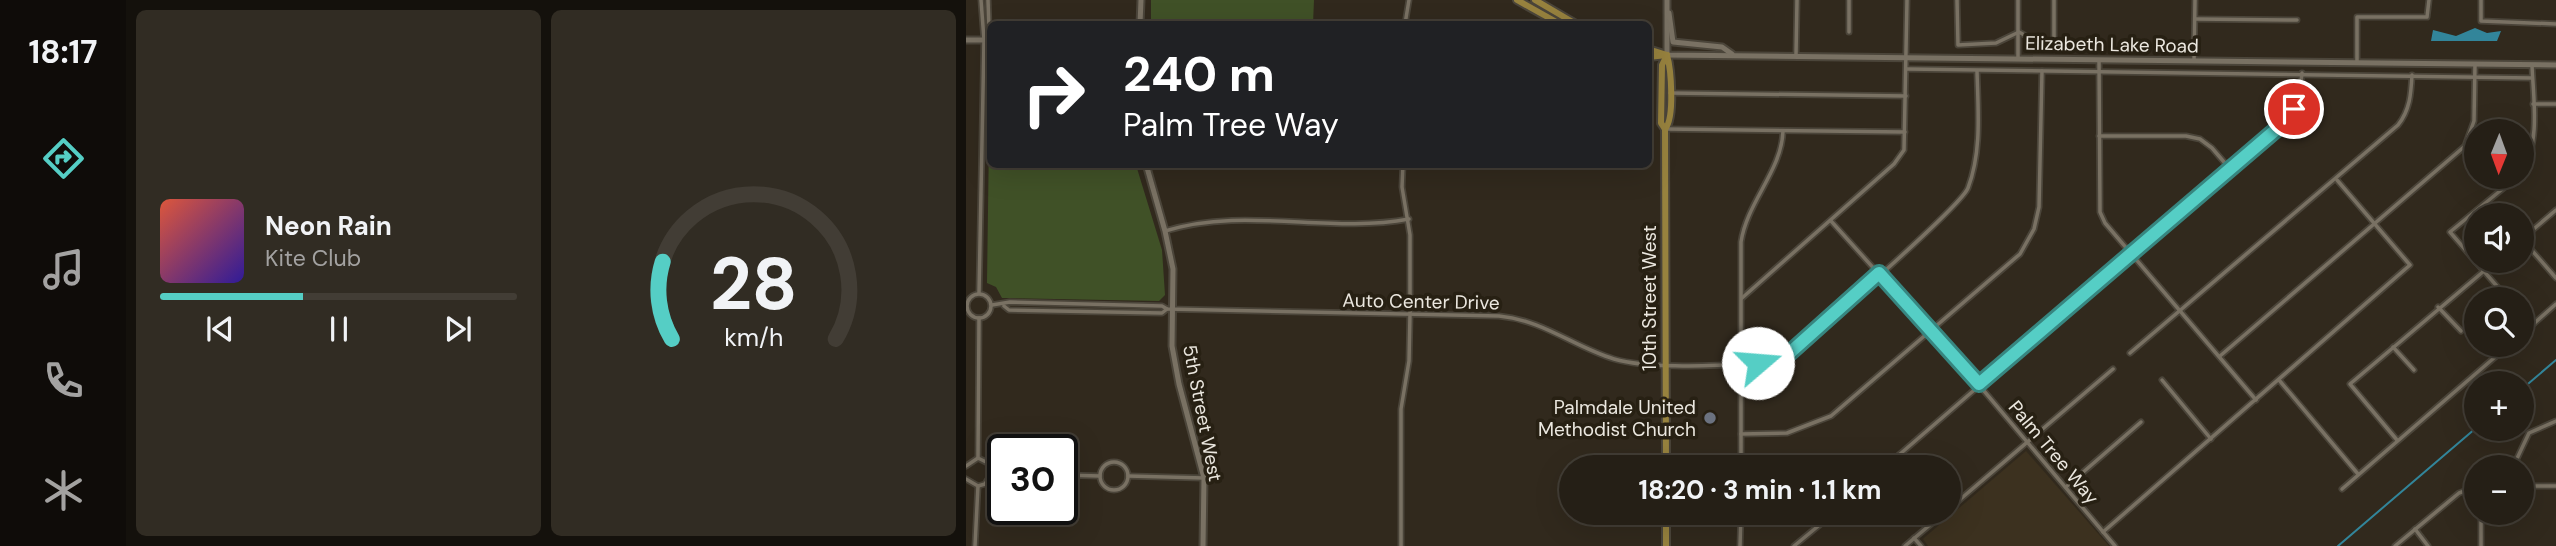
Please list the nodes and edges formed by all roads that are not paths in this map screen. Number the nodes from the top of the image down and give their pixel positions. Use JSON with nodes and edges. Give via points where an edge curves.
{"nodes":[{"id":1,"x":1141,"y":0,"type":"edge"},
{"id":2,"x":1409,"y":0,"type":"edge"},
{"id":3,"x":1517,"y":0,"type":"edge"},
{"id":4,"x":1535,"y":0,"type":"edge"},
{"id":5,"x":1797,"y":0,"type":"edge"},
{"id":6,"x":1849,"y":0,"type":"edge"},
{"id":7,"x":1907,"y":0,"type":"edge"},
{"id":8,"x":1957,"y":0,"type":"edge"},
{"id":9,"x":2018,"y":0,"type":"edge"},
{"id":10,"x":2054,"y":0,"type":"edge"},
{"id":11,"x":2195,"y":0,"type":"edge"},
{"id":12,"x":2429,"y":0,"type":"edge"},
{"id":13,"x":2481,"y":0,"type":"edge"},
{"id":14,"x":982,"y":1,"type":"edge"},
{"id":15,"x":988,"y":1,"type":"edge"},
{"id":16,"x":1667,"y":3,"type":"edge"},
{"id":17,"x":2195,"y":19,"type":"junction"},
{"id":18,"x":2297,"y":20,"type":"dead end"},
{"id":19,"x":989,"y":21,"type":"edge"},
{"id":20,"x":1140,"y":21,"type":"edge"},
{"id":21,"x":1406,"y":21,"type":"edge"},
{"id":22,"x":1555,"y":21,"type":"edge"},
{"id":23,"x":1571,"y":21,"type":"edge"},
{"id":24,"x":2556,"y":24,"type":"edge"},
{"id":25,"x":1849,"y":32,"type":"dead end"},
{"id":26,"x":2018,"y":32,"type":"junction"},
{"id":27,"x":966,"y":40,"type":"edge"},
{"id":28,"x":987,"y":40,"type":"edge"},
{"id":29,"x":1652,"y":50,"type":"edge"},
{"id":30,"x":1732,"y":54,"type":"junction"},
{"id":31,"x":1667,"y":55,"type":"junction"},
{"id":32,"x":1796,"y":55,"type":"junction"},
{"id":33,"x":1652,"y":57,"type":"edge"},
{"id":34,"x":1908,"y":57,"type":"junction"},
{"id":35,"x":2018,"y":59,"type":"junction"},
{"id":36,"x":2099,"y":60,"type":"junction"},
{"id":37,"x":2194,"y":61,"type":"junction"},
{"id":38,"x":2357,"y":63,"type":"junction"},
{"id":39,"x":2475,"y":64,"type":"junction"},
{"id":40,"x":2532,"y":65,"type":"junction"},
{"id":41,"x":2556,"y":65,"type":"edge"},
{"id":42,"x":1907,"y":69,"type":"junction"},
{"id":43,"x":1978,"y":71,"type":"junction"},
{"id":44,"x":2042,"y":71,"type":"junction"},
{"id":45,"x":2099,"y":72,"type":"junction"},
{"id":46,"x":2302,"y":73,"type":"junction"},
{"id":47,"x":2412,"y":75,"type":"junction"},
{"id":48,"x":2474,"y":76,"type":"junction"},
{"id":49,"x":2532,"y":78,"type":"junction"},
{"id":50,"x":1670,"y":93,"type":"junction"},
{"id":51,"x":1906,"y":96,"type":"junction"},
{"id":52,"x":2533,"y":104,"type":"junction"},
{"id":53,"x":2556,"y":104,"type":"edge"},
{"id":54,"x":2533,"y":119,"type":"edge"},
{"id":55,"x":1665,"y":129,"type":"junction"},
{"id":56,"x":1783,"y":131,"type":"junction"},
{"id":57,"x":1905,"y":132,"type":"junction"},
{"id":58,"x":2099,"y":136,"type":"junction"},
{"id":59,"x":1147,"y":168,"type":"edge"},
{"id":60,"x":1403,"y":168,"type":"edge"},
{"id":61,"x":2230,"y":169,"type":"junction"},
{"id":62,"x":2337,"y":180,"type":"junction"},
{"id":63,"x":2502,"y":189,"type":"edge"},
{"id":64,"x":2485,"y":203,"type":"edge"},
{"id":65,"x":2556,"y":210,"type":"edge"},
{"id":66,"x":1409,"y":219,"type":"junction"},
{"id":67,"x":1831,"y":221,"type":"junction"},
{"id":68,"x":2464,"y":221,"type":"edge"},
{"id":69,"x":2376,"y":224,"type":"junction"},
{"id":70,"x":2534,"y":229,"type":"edge"},
{"id":71,"x":1165,"y":231,"type":"junction"},
{"id":72,"x":2464,"y":248,"type":"edge"},
{"id":73,"x":2534,"y":253,"type":"edge"},
{"id":74,"x":2133,"y":255,"type":"junction"},
{"id":75,"x":1879,"y":273,"type":"junction"},
{"id":76,"x":2481,"y":273,"type":"edge"},
{"id":77,"x":2486,"y":273,"type":"edge"},
{"id":78,"x":2556,"y":278,"type":"edge"},
{"id":79,"x":2498,"y":287,"type":"edge"},
{"id":80,"x":979,"y":293,"type":"junction"},
{"id":81,"x":1742,"y":298,"type":"junction"},
{"id":82,"x":2556,"y":304,"type":"edge"},
{"id":83,"x":992,"y":306,"type":"junction"},
{"id":84,"x":1004,"y":306,"type":"junction"},
{"id":85,"x":2438,"y":307,"type":"junction"},
{"id":86,"x":1170,"y":309,"type":"junction"},
{"id":87,"x":2181,"y":310,"type":"junction"},
{"id":88,"x":1410,"y":314,"type":"junction"},
{"id":89,"x":979,"y":318,"type":"junction"},
{"id":90,"x":2534,"y":323,"type":"edge"},
{"id":91,"x":2461,"y":331,"type":"dead end"},
{"id":92,"x":1931,"y":332,"type":"junction"},
{"id":93,"x":2393,"y":347,"type":"junction"},
{"id":94,"x":2130,"y":353,"type":"dead end"},
{"id":95,"x":2220,"y":355,"type":"junction"},
{"id":96,"x":2495,"y":357,"type":"edge"},
{"id":97,"x":1664,"y":363,"type":"junction"},
{"id":98,"x":1741,"y":364,"type":"junction"},
{"id":99,"x":2113,"y":369,"type":"dead end"},
{"id":100,"x":2414,"y":370,"type":"dead end"},
{"id":101,"x":2162,"y":380,"type":"dead end"},
{"id":102,"x":2278,"y":380,"type":"junction"},
{"id":103,"x":1979,"y":384,"type":"junction"},
{"id":104,"x":2256,"y":400,"type":"junction"},
{"id":105,"x":2556,"y":421,"type":"edge"},
{"id":106,"x":2141,"y":422,"type":"dead end"},
{"id":107,"x":1741,"y":434,"type":"junction"},
{"id":108,"x":2211,"y":439,"type":"junction"},
{"id":109,"x":2027,"y":440,"type":"junction"},
{"id":110,"x":2397,"y":440,"type":"junction"},
{"id":111,"x":1666,"y":455,"type":"edge"},
{"id":112,"x":1741,"y":455,"type":"edge"},
{"id":113,"x":1899,"y":455,"type":"edge"},
{"id":114,"x":2517,"y":455,"type":"edge"},
{"id":115,"x":978,"y":458,"type":"junction"},
{"id":116,"x":987,"y":462,"type":"edge"},
{"id":117,"x":966,"y":466,"type":"edge"},
{"id":118,"x":2358,"y":474,"type":"junction"},
{"id":119,"x":1078,"y":475,"type":"edge"},
{"id":120,"x":1100,"y":476,"type":"junction"},
{"id":121,"x":1128,"y":476,"type":"junction"},
{"id":122,"x":1204,"y":478,"type":"junction"},
{"id":123,"x":966,"y":479,"type":"edge"},
{"id":124,"x":987,"y":481,"type":"edge"},
{"id":125,"x":978,"y":486,"type":"junction"},
{"id":126,"x":2066,"y":486,"type":"junction"},
{"id":127,"x":2534,"y":486,"type":"edge"},
{"id":128,"x":2556,"y":486,"type":"edge"},
{"id":129,"x":2342,"y":489,"type":"dead end"},
{"id":130,"x":2464,"y":491,"type":"edge"},
{"id":131,"x":1961,"y":498,"type":"edge"},
{"id":132,"x":1666,"y":525,"type":"edge"},
{"id":133,"x":1741,"y":525,"type":"edge"},
{"id":134,"x":1820,"y":525,"type":"edge"},
{"id":135,"x":1930,"y":525,"type":"edge"},
{"id":136,"x":2481,"y":525,"type":"edge"},
{"id":137,"x":2415,"y":529,"type":"junction"},
{"id":138,"x":2103,"y":533,"type":"junction"},
{"id":139,"x":1914,"y":538,"type":"junction"},
{"id":140,"x":975,"y":546,"type":"edge"},
{"id":141,"x":1203,"y":546,"type":"edge"},
{"id":142,"x":1401,"y":546,"type":"edge"},
{"id":143,"x":1666,"y":546,"type":"edge"},
{"id":144,"x":1740,"y":546,"type":"edge"},
{"id":145,"x":1794,"y":546,"type":"edge"},
{"id":146,"x":1905,"y":546,"type":"edge"},
{"id":147,"x":1921,"y":546,"type":"edge"},
{"id":148,"x":2115,"y":546,"type":"edge"},
{"id":149,"x":2395,"y":546,"type":"edge"},
{"id":150,"x":2428,"y":546,"type":"edge"},
{"id":151,"x":2481,"y":546,"type":"edge"}],
"edges":[{"from":1,"to":20,"type":"main road"},
{"from":2,"to":21,"type":"street"},
{"from":3,"to":22,"type":"main road"},
{"from":4,"to":23,"type":"main road"},
{"from":5,"to":32,"type":"street"},
{"from":6,"to":25,"type":"street"},
{"from":7,"to":34,"type":"street"},
{"from":8,"to":26,"type":"street","via":[[1958,45],[1996,43]]},
{"from":9,"to":26,"type":"street"},
{"from":10,"to":26,"type":"street","via":[[2051,43],[2036,43]]},
{"from":11,"to":17,"type":"street"},
{"from":12,"to":38,"type":"street","via":[[2427,17],[2357,17]]},
{"from":13,"to":24,"type":"street","via":[[2481,22]]},
{"from":14,"to":15,"type":"street"},
{"from":14,"to":28,"type":"street"},
{"from":15,"to":19,"type":"street"},
{"from":16,"to":30,"type":"main road","via":[[1673,42],[1722,47]]},
{"from":16,"to":31,"type":"main road"},
{"from":17,"to":18,"type":"street"},
{"from":17,"to":37,"type":"street"},
{"from":26,"to":35,"type":"street"},
{"from":27,"to":28,"type":"main road"},
{"from":28,"to":80,"type":"street"},
{"from":29,"to":31,"type":"main road"},
{"from":30,"to":31,"type":"main road","name":"Elizabeth Lake Road"},
{"from":30,"to":32,"type":"main road","name":"Elizabeth Lake Road"},
{"from":31,"to":33,"type":"main road"},
{"from":31,"to":50,"type":"main road","name":"10th Street West"},
{"from":31,"to":55,"type":"main road","name":"10th Street West","via":[[1662,65],[1661,123]]},
{"from":32,"to":34,"type":"main road","name":"Elizabeth Lake Road"},
{"from":34,"to":35,"type":"main road","name":"Elizabeth Lake Road"},
{"from":34,"to":42,"type":"street"},
{"from":35,"to":36,"type":"main road","name":"Elizabeth Lake Road"},
{"from":36,"to":37,"type":"main road","name":"Elizabeth Lake Road"},
{"from":36,"to":45,"type":"street"},
{"from":37,"to":38,"type":"main road","name":"Elizabeth Lake Road"},
{"from":38,"to":39,"type":"main road","name":"Elizabeth Lake Road"},
{"from":39,"to":40,"type":"main road","name":"Elizabeth Lake Road"},
{"from":39,"to":48,"type":"street"},
{"from":40,"to":41,"type":"main road","name":"Elizabeth Lake Road"},
{"from":40,"to":49,"type":"street"},
{"from":42,"to":43,"type":"street"},
{"from":42,"to":51,"type":"street"},
{"from":43,"to":44,"type":"street"},
{"from":43,"to":75,"type":"street","name":"Auto Center Drive","via":[[1978,133],[1967,191],[1936,225]]},
{"from":44,"to":45,"type":"street"},
{"from":44,"to":92,"type":"street","via":[[2039,207],[2034,229],[2011,264]]},
{"from":45,"to":46,"type":"street"},
{"from":45,"to":58,"type":"street"},
{"from":46,"to":47,"type":"street"},
{"from":46,"to":61,"type":"street","via":[[2299,99],[2286,121]]},
{"from":47,"to":48,"type":"street"},
{"from":47,"to":62,"type":"street","via":[[2405,116]]},
{"from":48,"to":49,"type":"street"},
{"from":48,"to":69,"type":"street","via":[[2474,121],[2465,146]]},
{"from":49,"to":52,"type":"street"},
{"from":50,"to":51,"type":"street"},
{"from":50,"to":55,"type":"main road","name":"10th Street West","via":[[1670,124]]},
{"from":51,"to":57,"type":"street"},
{"from":52,"to":53,"type":"street"},
{"from":52,"to":54,"type":"street"},
{"from":55,"to":56,"type":"street"},
{"from":55,"to":97,"type":"main road","name":"10th Street West"},
{"from":56,"to":57,"type":"street"},
{"from":56,"to":81,"type":"street","via":[[1780,152],[1743,228]]},
{"from":57,"to":67,"type":"street","via":[[1904,150],[1894,164]]},
{"from":58,"to":61,"type":"street","via":[[2200,139]]},
{"from":58,"to":74,"type":"street","via":[[2100,212]]},
{"from":59,"to":71,"type":"main road","name":"5th Street West"},
{"from":60,"to":66,"type":"street"},
{"from":61,"to":74,"type":"street"},
{"from":62,"to":69,"type":"street"},
{"from":62,"to":87,"type":"street"},
{"from":63,"to":64,"type":"street"},
{"from":65,"to":70,"type":"street"},
{"from":66,"to":71,"type":"street","via":[[1375,224],[1212,221]]},
{"from":66,"to":88,"type":"street"},
{"from":67,"to":75,"type":"street","name":"Palm Tree Way"},
{"from":67,"to":81,"type":"street"},
{"from":68,"to":72,"type":"street","via":[[2450,232]]},
{"from":69,"to":95,"type":"street"},
{"from":69,"to":102,"type":"street","via":[[2410,265]]},
{"from":71,"to":86,"type":"main road","name":"5th Street West","via":[[1172,269]]},
{"from":73,"to":78,"type":"street"},
{"from":74,"to":87,"type":"street"},
{"from":74,"to":103,"type":"street"},
{"from":75,"to":92,"type":"street","name":"Palm Tree Way"},
{"from":75,"to":98,"type":"street","name":"Auto Center Drive","via":[[1784,358],[1776,363]]},
{"from":76,"to":85,"type":"street"},
{"from":77,"to":79,"type":"street"},
{"from":80,"to":83,"type":"street","via":[[989,298]]},
{"from":80,"to":89,"type":"street","via":[[970,297],[967,308]]},
{"from":81,"to":98,"type":"street"},
{"from":82,"to":90,"type":"street"},
{"from":83,"to":84,"type":"street","name":"Auto Center Drive"},
{"from":83,"to":89,"type":"street"},
{"from":84,"to":86,"type":"street","name":"Auto Center Drive","via":[[1010,302]]},
{"from":84,"to":86,"type":"street","name":"Auto Center Drive","via":[[1009,310],[1085,312],[1162,313]]},
{"from":85,"to":91,"type":"street"},
{"from":85,"to":93,"type":"street"},
{"from":86,"to":88,"type":"street","name":"Auto Center Drive"},
{"from":86,"to":122,"type":"main road","name":"5th Street West","via":[[1179,384]]},
{"from":87,"to":94,"type":"street"},
{"from":87,"to":95,"type":"street"},
{"from":88,"to":97,"type":"street","name":"Auto Center Drive","via":[[1517,318],[1617,359]]},
{"from":88,"to":142,"type":"street","via":[[1401,409]]},
{"from":89,"to":115,"type":"street"},
{"from":92,"to":103,"type":"street","name":"Palm Tree Way"},
{"from":92,"to":107,"type":"street","via":[[1831,416],[1787,433]]},
{"from":93,"to":100,"type":"street"},
{"from":93,"to":110,"type":"street","via":[[2350,384]]},
{"from":95,"to":104,"type":"street"},
{"from":96,"to":110,"type":"street"},
{"from":97,"to":98,"type":"street","name":"Auto Center Drive"},
{"from":97,"to":111,"type":"main road","name":"10th Street West"},
{"from":98,"to":107,"type":"street"},
{"from":99,"to":109,"type":"street"},
{"from":101,"to":108,"type":"street"},
{"from":102,"to":104,"type":"street"},
{"from":102,"to":118,"type":"street"},
{"from":103,"to":109,"type":"street","name":"Palm Tree Way"},
{"from":103,"to":113,"type":"street"},
{"from":104,"to":108,"type":"street"},
{"from":105,"to":114,"type":"street","via":[[2529,433]]},
{"from":106,"to":126,"type":"street"},
{"from":107,"to":112,"type":"street"},
{"from":108,"to":138,"type":"street"},
{"from":109,"to":126,"type":"street","name":"Palm Tree Way"},
{"from":109,"to":131,"type":"street"},
{"from":110,"to":118,"type":"street"},
{"from":115,"to":116,"type":"street"},
{"from":115,"to":117,"type":"street"},
{"from":118,"to":129,"type":"street"},
{"from":119,"to":120,"type":"street"},
{"from":120,"to":121,"type":"street","via":[[1104,485],[1114,490],[1123,486]]},
{"from":120,"to":121,"type":"street","via":[[1104,466],[1114,462],[1121,464]]},
{"from":121,"to":122,"type":"street"},
{"from":122,"to":141,"type":"main road","name":"5th Street West"},
{"from":123,"to":125,"type":"street"},
{"from":124,"to":125,"type":"street"},
{"from":125,"to":140,"type":"street"},
{"from":126,"to":138,"type":"street","name":"Palm Tree Way"},
{"from":127,"to":128,"type":"street"},
{"from":130,"to":137,"type":"street"},
{"from":132,"to":143,"type":"main road"},
{"from":133,"to":144,"type":"street"},
{"from":134,"to":145,"type":"street"},
{"from":135,"to":139,"type":"street"},
{"from":136,"to":151,"type":"street"},
{"from":137,"to":149,"type":"street"},
{"from":137,"to":150,"type":"street"},
{"from":138,"to":148,"type":"street","name":"Palm Tree Way"},
{"from":139,"to":146,"type":"street"},
{"from":139,"to":147,"type":"street"}]}
